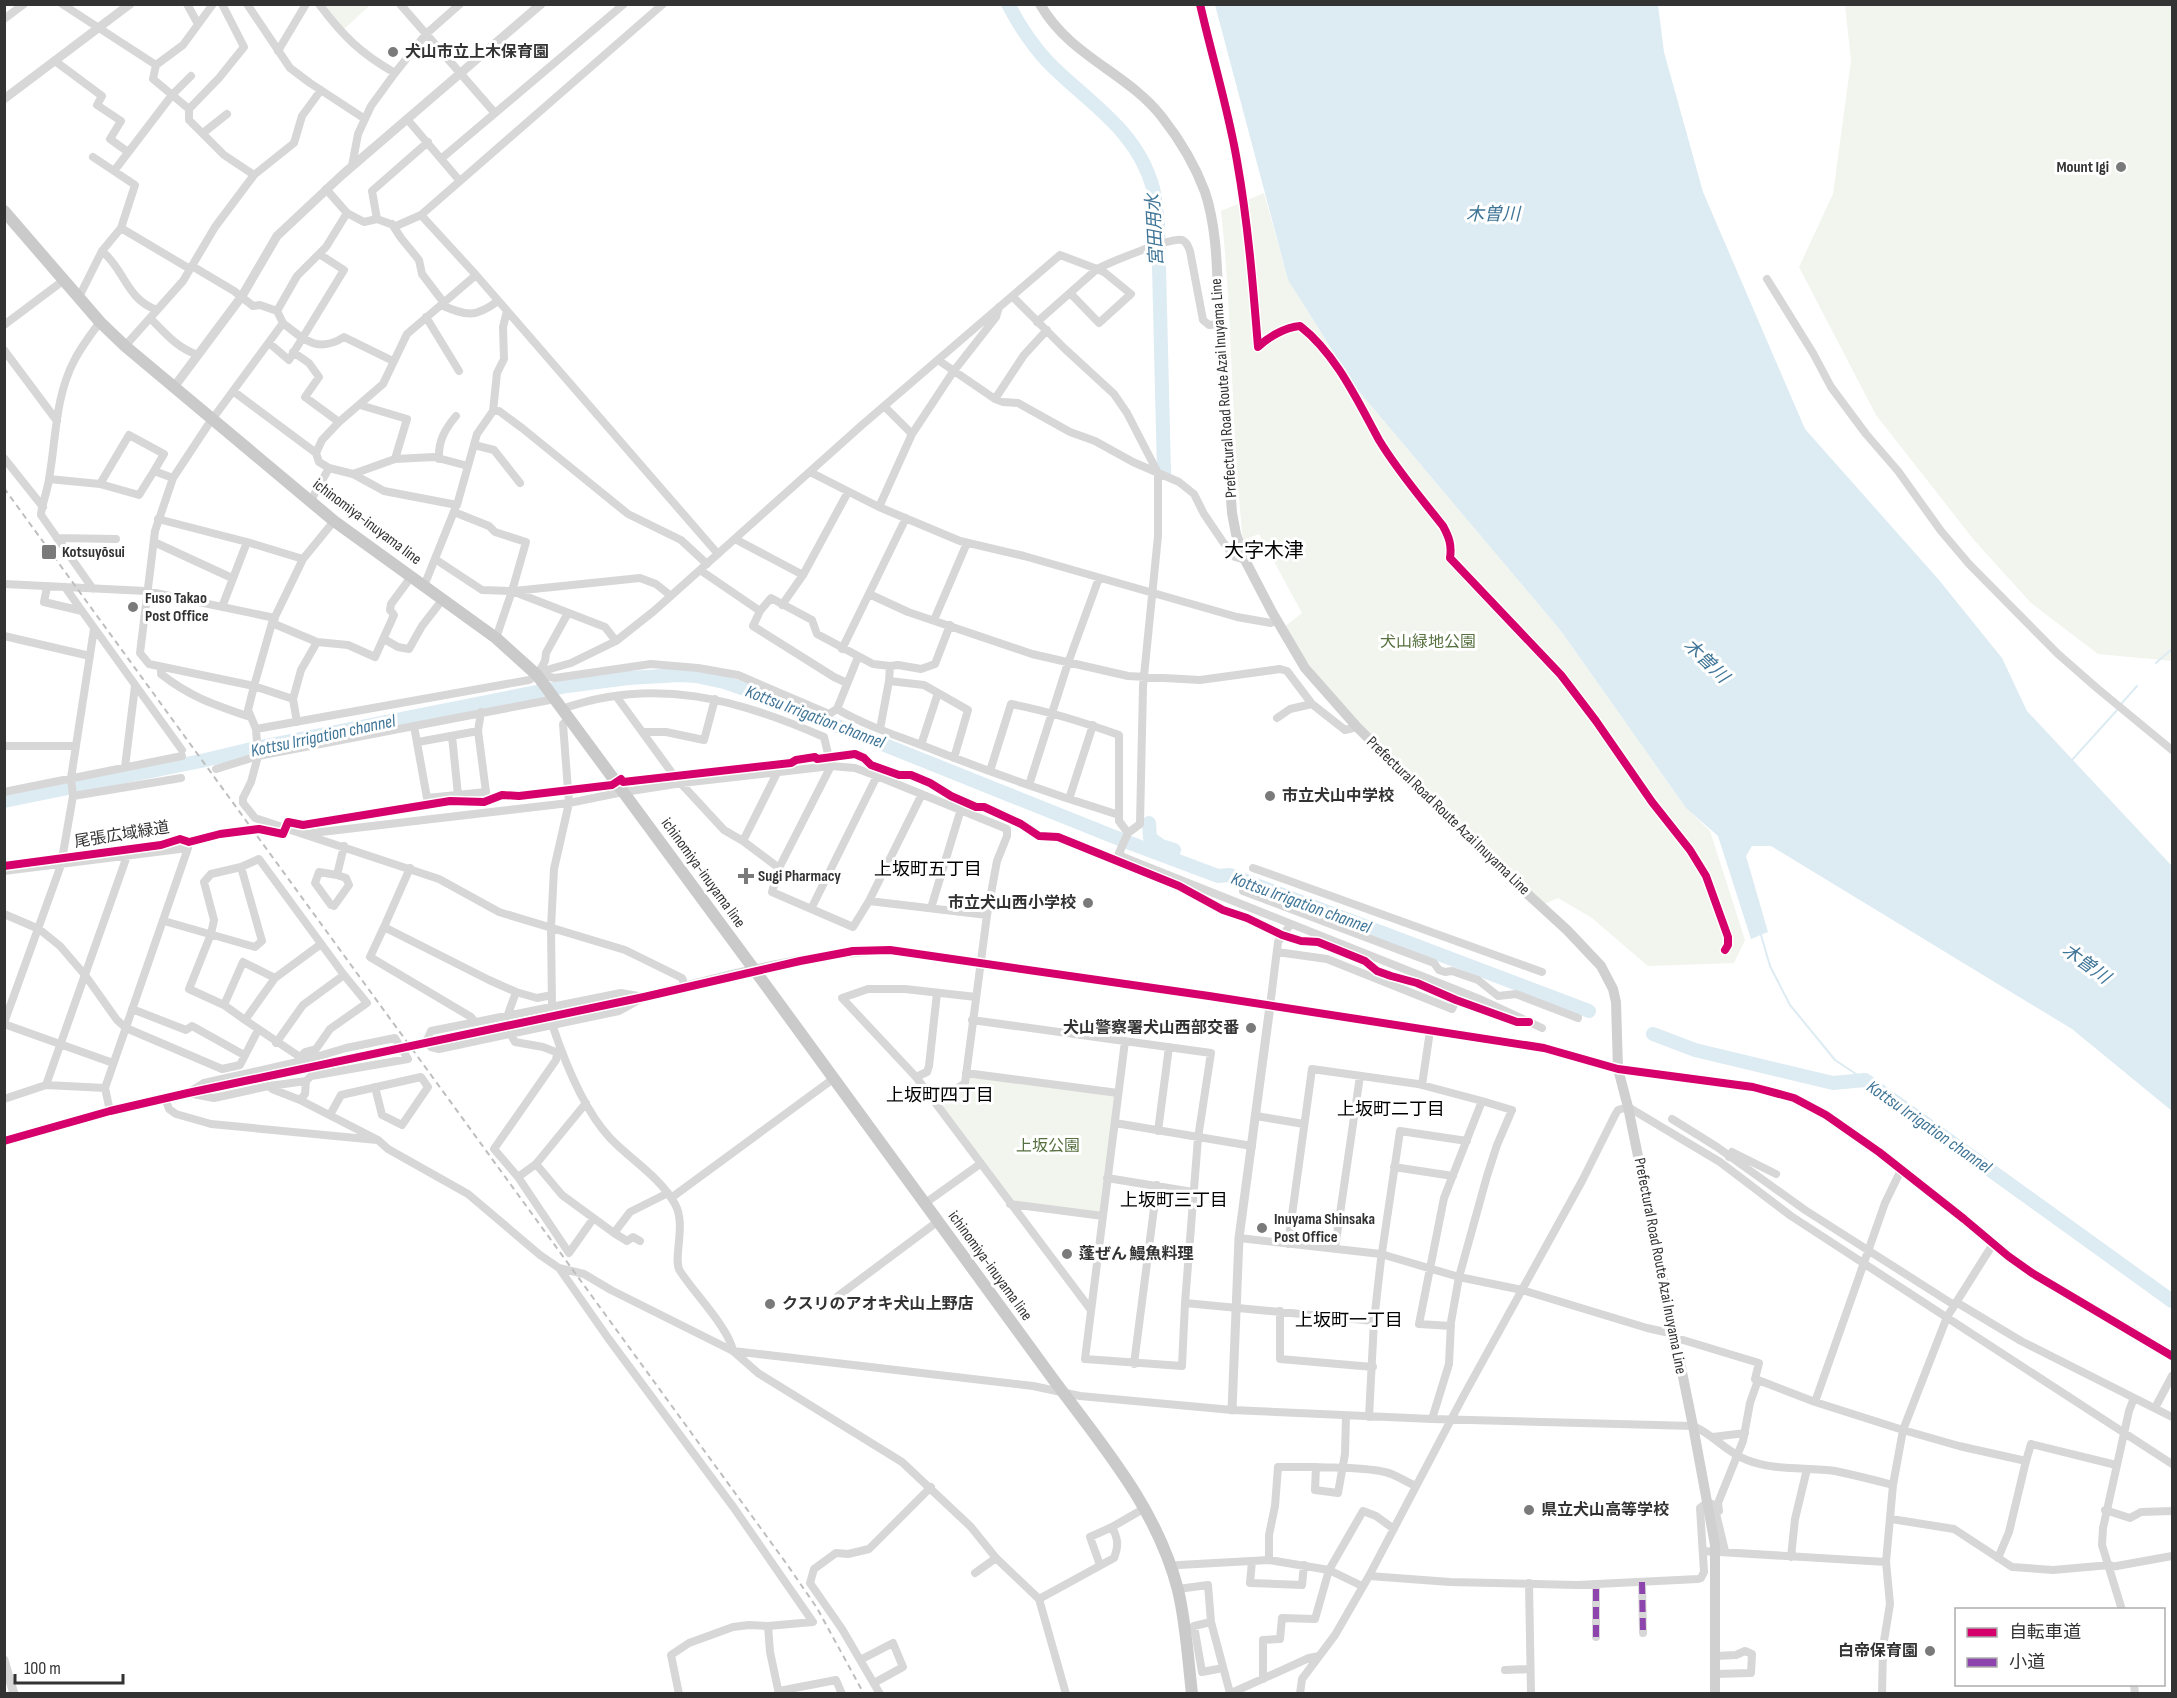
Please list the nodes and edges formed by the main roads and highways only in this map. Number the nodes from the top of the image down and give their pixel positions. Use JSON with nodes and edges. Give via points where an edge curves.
{"nodes":[{"id":1,"x":1040,"y":4,"type":"edge"},
{"id":2,"x":6,"y":217,"type":"edge"},
{"id":3,"x":1192,"y":1694,"type":"edge"},
{"id":4,"x":1715,"y":1694,"type":"edge"}],
"edges":[{"from":1,"to":4,"type":"main road","name":"Prefectural Road Route Azai Inuyama Line","bridge":true,"via":[[1071,44],[1136,91],[1160,115],[1190,160],[1205,194],[1220,324],[1232,513],[1245,560],[1277,620],[1305,668],[1357,727],[1567,930],[1600,966],[1613,989],[1618,1070],[1715,1544]]},
{"from":2,"to":3,"type":"main road","name":"ichinomiya-inuyama line","via":[[125,346],[310,502],[496,638],[537,675],[1076,1408],[1145,1508],[1178,1589]]}]}
